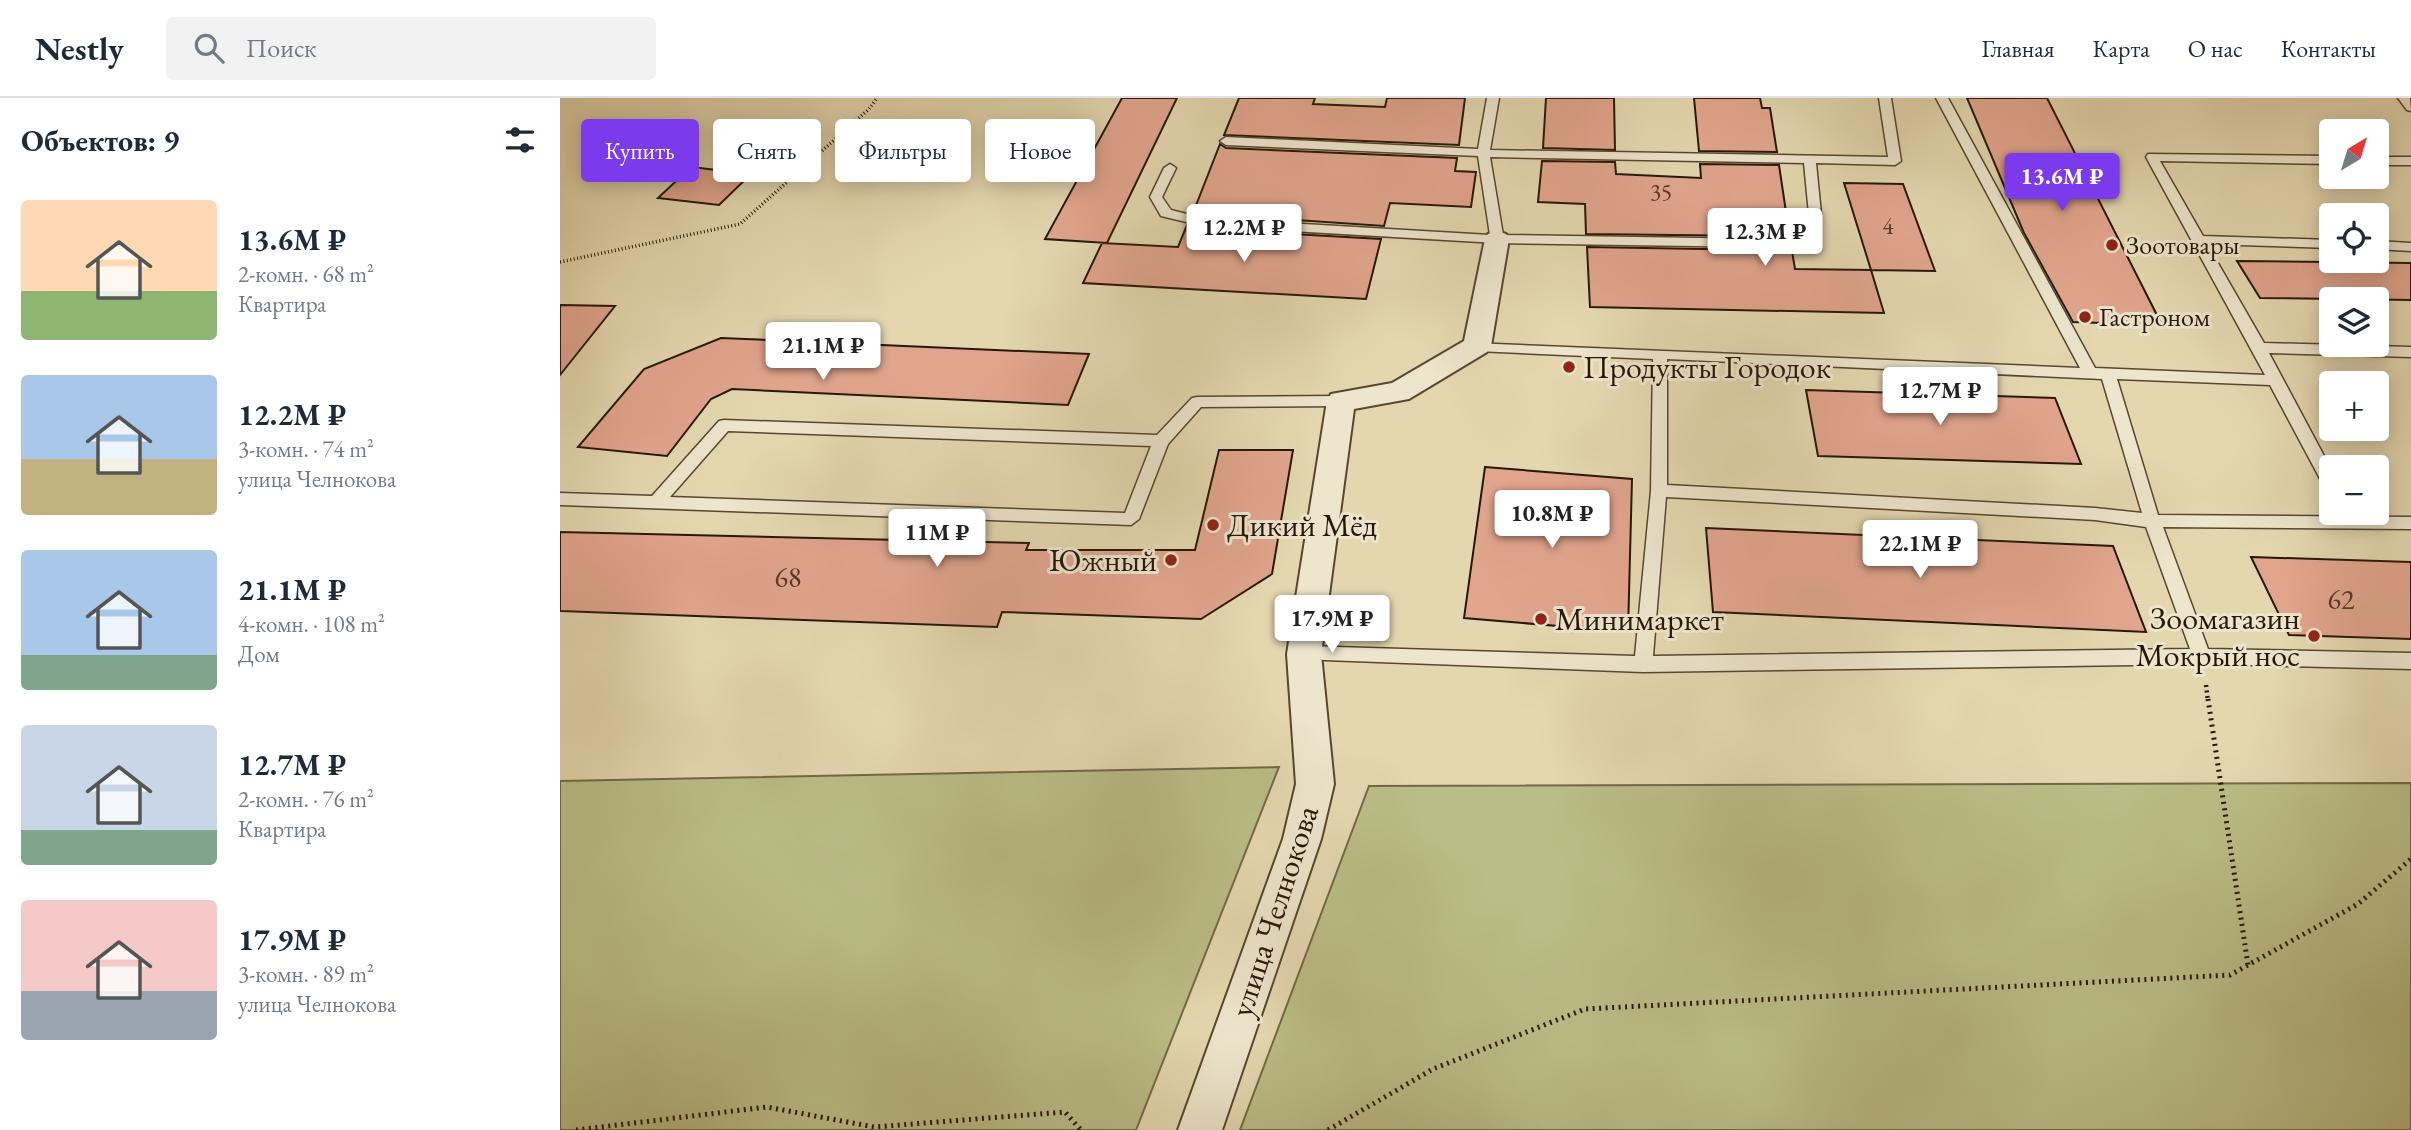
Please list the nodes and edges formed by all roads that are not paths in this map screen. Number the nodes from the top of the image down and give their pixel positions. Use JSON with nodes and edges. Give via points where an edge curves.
{"nodes":[{"id":1,"x":1493,"y":98,"type":"edge"},
{"id":2,"x":1885,"y":98,"type":"edge"},
{"id":3,"x":1942,"y":98,"type":"edge"},
{"id":4,"x":2404,"y":98,"type":"edge"},
{"id":5,"x":2411,"y":108,"type":"edge"},
{"id":6,"x":1226,"y":141,"type":"dead end"},
{"id":7,"x":1483,"y":153,"type":"junction"},
{"id":8,"x":2319,"y":160,"type":"edge"},
{"id":9,"x":1810,"y":161,"type":"junction"},
{"id":10,"x":2389,"y":161,"type":"edge"},
{"id":11,"x":2411,"y":161,"type":"edge"},
{"id":12,"x":1170,"y":168,"type":"dead end"},
{"id":13,"x":1497,"y":239,"type":"junction"},
{"id":14,"x":2197,"y":240,"type":"junction"},
{"id":15,"x":2319,"y":244,"type":"edge"},
{"id":16,"x":2389,"y":246,"type":"edge"},
{"id":17,"x":2411,"y":247,"type":"edge"},
{"id":18,"x":1477,"y":346,"type":"junction"},
{"id":19,"x":2259,"y":348,"type":"junction"},
{"id":20,"x":2411,"y":352,"type":"edge"},
{"id":21,"x":1660,"y":356,"type":"junction"},
{"id":22,"x":2090,"y":372,"type":"junction"},
{"id":23,"x":2108,"y":373,"type":"junction"},
{"id":24,"x":2275,"y":380,"type":"junction"},
{"id":25,"x":1341,"y":401,"type":"junction"},
{"id":26,"x":1161,"y":441,"type":"junction"},
{"id":27,"x":2319,"y":462,"type":"edge"},
{"id":28,"x":1659,"y":491,"type":"junction"},
{"id":29,"x":560,"y":499,"type":"edge"},
{"id":30,"x":658,"y":500,"type":"junction"},
{"id":31,"x":2319,"y":518,"type":"edge"},
{"id":32,"x":2152,"y":521,"type":"junction"},
{"id":33,"x":2389,"y":521,"type":"edge"},
{"id":34,"x":2411,"y":523,"type":"edge"},
{"id":35,"x":1304,"y":654,"type":"junction"},
{"id":36,"x":2202,"y":656,"type":"junction"},
{"id":37,"x":2411,"y":662,"type":"edge"},
{"id":38,"x":1643,"y":664,"type":"junction"},
{"id":39,"x":1200,"y":1130,"type":"edge"}],
"edges":[{"from":1,"to":7,"type":"lane"},
{"from":2,"to":9,"type":"lane","via":[[1895,161]]},
{"from":3,"to":22,"type":"lane"},
{"from":4,"to":5,"type":"lane"},
{"from":6,"to":7,"type":"lane"},
{"from":7,"to":9,"type":"lane"},
{"from":7,"to":13,"type":"lane"},
{"from":8,"to":14,"type":"lane","via":[[2152,157]]},
{"from":9,"to":13,"type":"lane","via":[[1815,214],[1812,235],[1761,243]]},
{"from":10,"to":11,"type":"lane"},
{"from":12,"to":13,"type":"lane","via":[[1156,197],[1166,213],[1203,222]]},
{"from":13,"to":18,"type":"street"},
{"from":14,"to":15,"type":"lane"},
{"from":14,"to":19,"type":"lane"},
{"from":16,"to":17,"type":"lane"},
{"from":18,"to":21,"type":"lane"},
{"from":18,"to":25,"type":"street","via":[[1399,392]]},
{"from":19,"to":20,"type":"lane"},
{"from":19,"to":24,"type":"lane"},
{"from":21,"to":22,"type":"lane"},
{"from":21,"to":28,"type":"lane"},
{"from":22,"to":23,"type":"lane"},
{"from":23,"to":24,"type":"lane"},
{"from":23,"to":32,"type":"lane"},
{"from":24,"to":27,"type":"lane"},
{"from":25,"to":26,"type":"lane","via":[[1197,401]]},
{"from":25,"to":35,"type":"street","name":"улица Челнокова"},
{"from":26,"to":30,"type":"lane","via":[[724,425]]},
{"from":26,"to":30,"type":"lane","via":[[1131,519]]},
{"from":28,"to":32,"type":"lane","via":[[2095,514]]},
{"from":28,"to":38,"type":"lane"},
{"from":29,"to":30,"type":"lane"},
{"from":31,"to":32,"type":"lane"},
{"from":32,"to":36,"type":"lane"},
{"from":33,"to":34,"type":"lane"},
{"from":35,"to":38,"type":"lane"},
{"from":35,"to":39,"type":"street","name":"улица Челнокова","via":[[1315,784],[1302,839]]},
{"from":36,"to":37,"type":"lane"},
{"from":36,"to":38,"type":"lane"}]}
